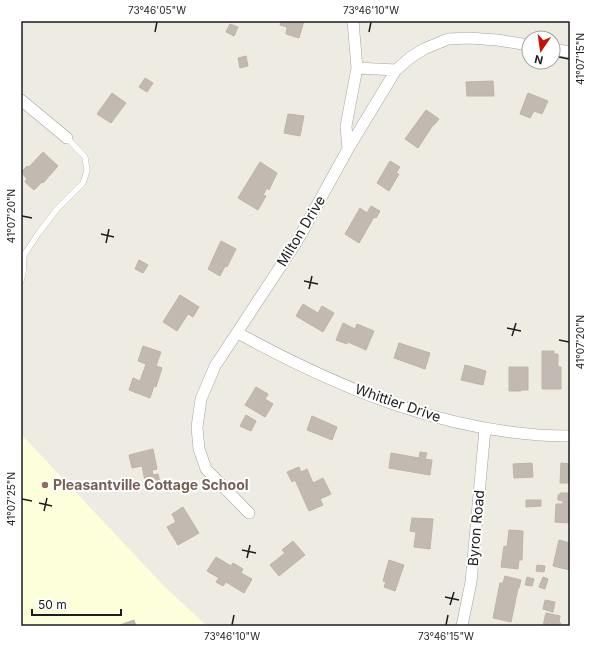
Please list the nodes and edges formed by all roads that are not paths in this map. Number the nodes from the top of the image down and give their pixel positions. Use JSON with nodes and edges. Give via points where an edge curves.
{"nodes":[{"id":1,"x":353,"y":21,"type":"edge"},
{"id":2,"x":521,"y":44,"type":"edge"},
{"id":3,"x":357,"y":68,"type":"junction"},
{"id":4,"x":396,"y":70,"type":"junction"},
{"id":5,"x":21,"y":100,"type":"edge"},
{"id":6,"x":67,"y":138,"type":"joint"},
{"id":7,"x":348,"y":149,"type":"junction"},
{"id":8,"x":21,"y":281,"type":"edge"},
{"id":9,"x":238,"y":333,"type":"junction"},
{"id":10,"x":485,"y":429,"type":"junction"},
{"id":11,"x":570,"y":436,"type":"edge"},
{"id":12,"x":249,"y":513,"type":"dead end"},
{"id":13,"x":462,"y":626,"type":"edge"}],
"edges":[{"from":1,"to":3,"type":"street"},
{"from":2,"to":4,"type":"street","name":"Milton Drive","via":[[469,38],[448,39],[410,57]]},
{"from":3,"to":4,"type":"street"},
{"from":3,"to":7,"type":"street","via":[[346,126]]},
{"from":4,"to":7,"type":"street","name":"Milton Drive"},
{"from":5,"to":6,"type":"street"},
{"from":6,"to":8,"type":"lane","via":[[85,157],[87,171],[83,183],[57,209],[24,255]]},
{"from":7,"to":9,"type":"street","name":"Milton Drive","via":[[296,243]]},
{"from":9,"to":10,"type":"street","name":"Whittier Drive","via":[[319,374],[387,402]]},
{"from":9,"to":12,"type":"street","name":"Milton Drive","via":[[215,366],[201,399],[196,428],[199,449],[206,469]]},
{"from":10,"to":11,"type":"street","name":"Whittier Drive"},
{"from":10,"to":13,"type":"street","name":"Byron Road","via":[[471,582]]}]}
